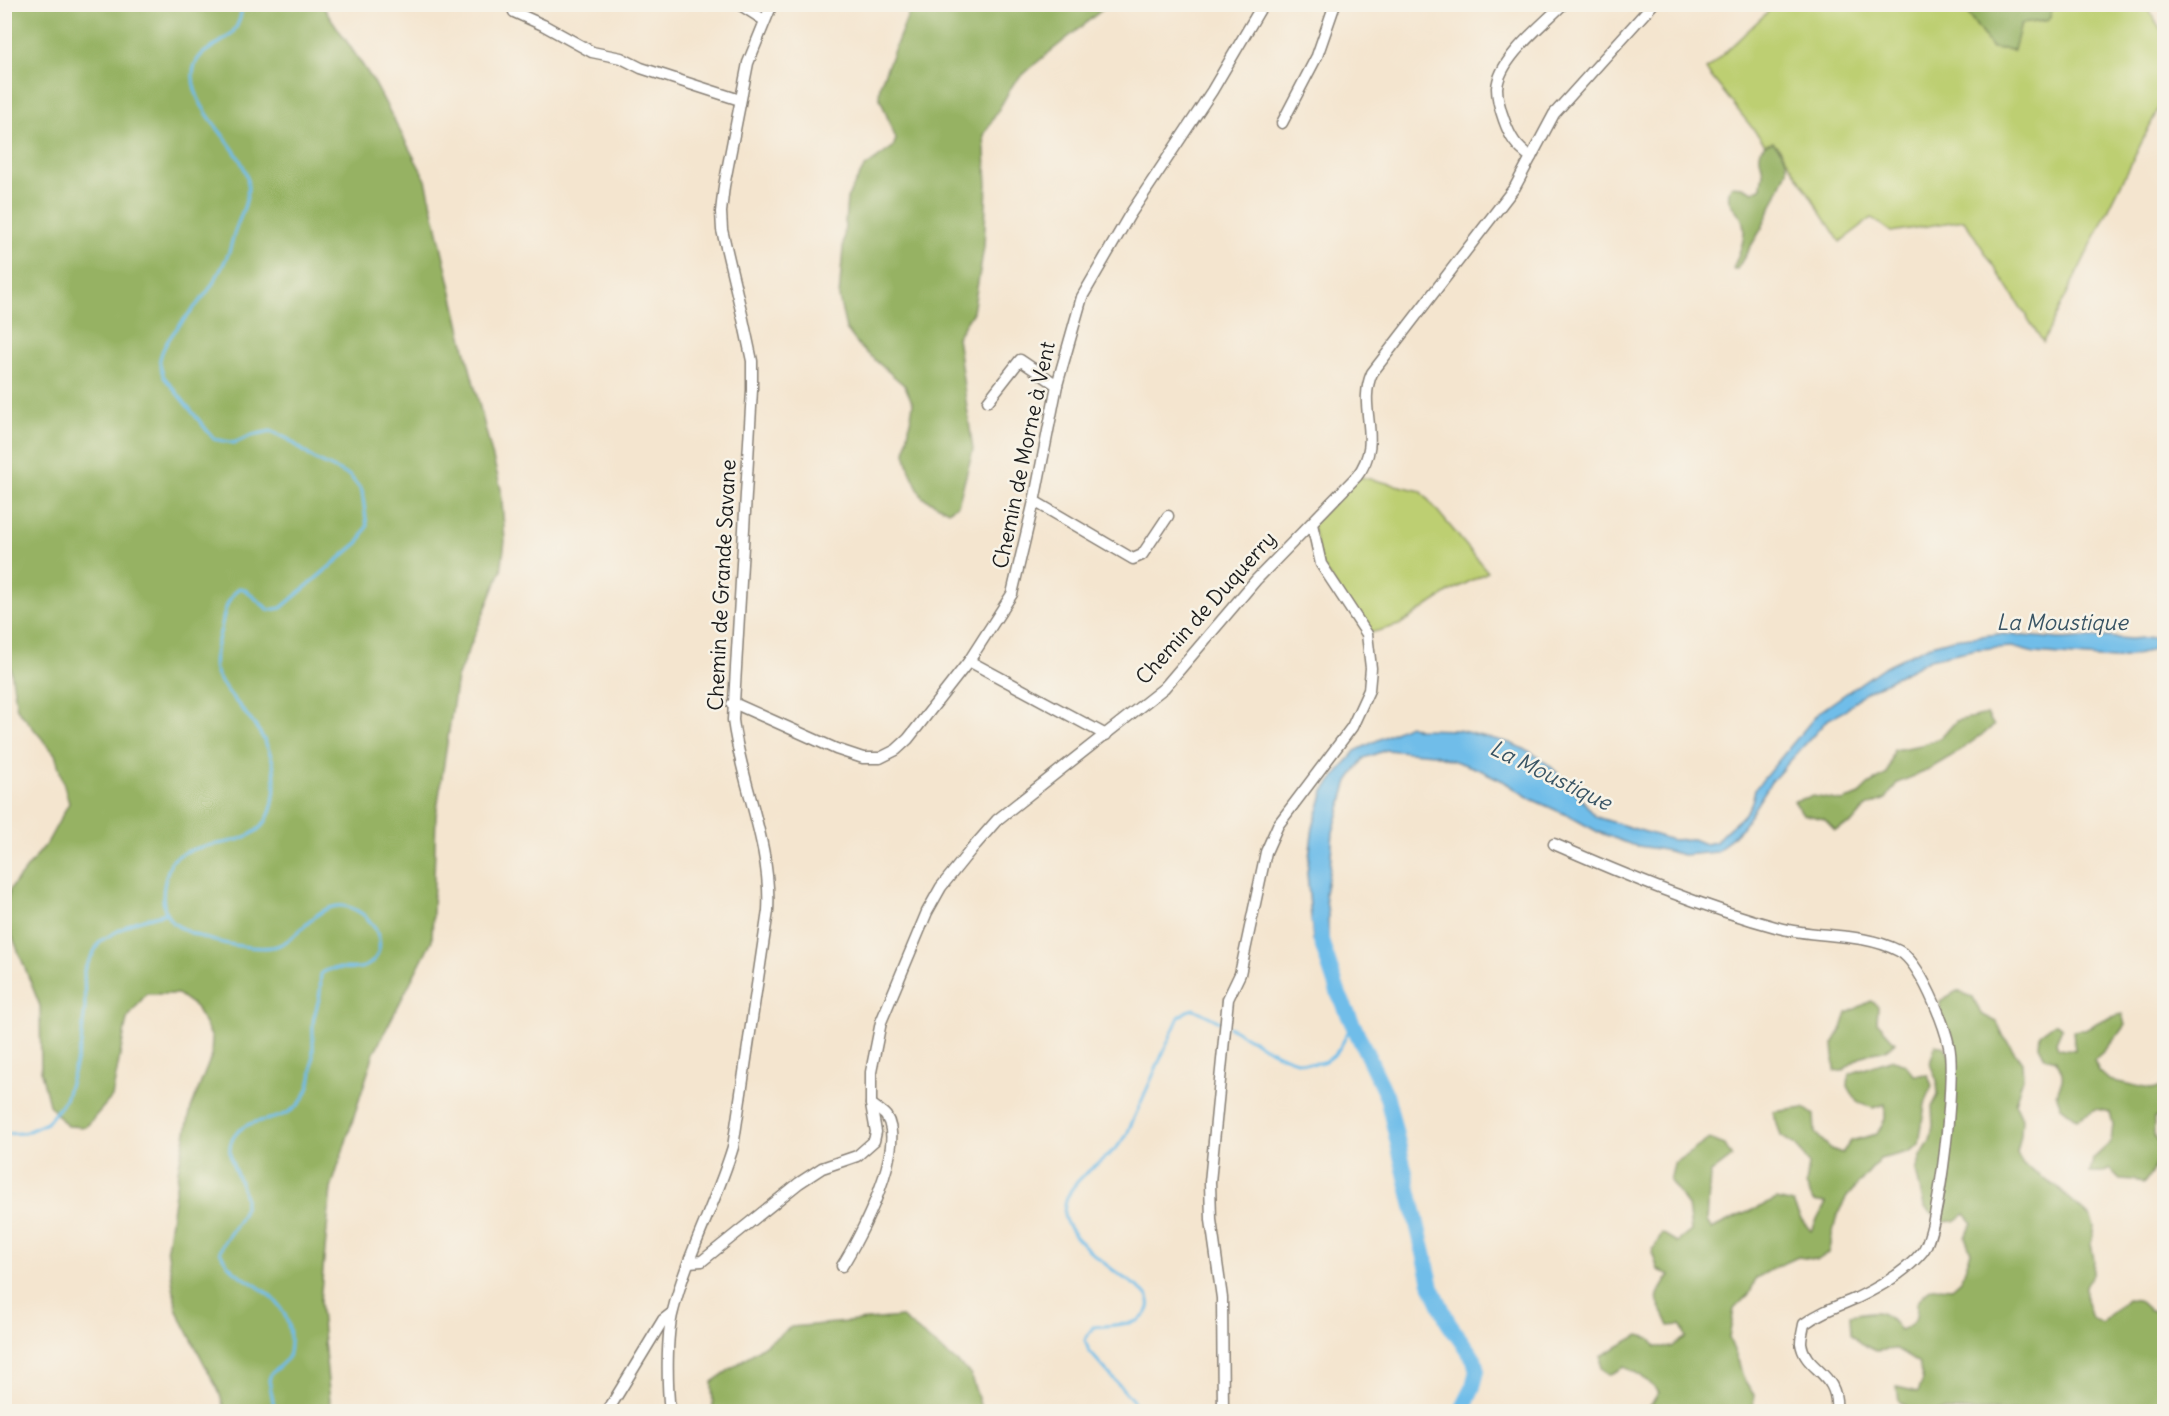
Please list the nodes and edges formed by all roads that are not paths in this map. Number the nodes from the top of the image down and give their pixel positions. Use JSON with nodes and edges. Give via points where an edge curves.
{"nodes":[{"id":1,"x":739,"y":4,"type":"edge"},
{"id":2,"x":772,"y":4,"type":"edge"},
{"id":3,"x":1263,"y":4,"type":"edge"},
{"id":4,"x":1335,"y":4,"type":"edge"},
{"id":5,"x":1563,"y":4,"type":"edge"},
{"id":6,"x":1653,"y":4,"type":"edge"},
{"id":7,"x":514,"y":12,"type":"dead end"},
{"id":8,"x":764,"y":20,"type":"junction"},
{"id":9,"x":740,"y":100,"type":"junction"},
{"id":10,"x":1281,"y":123,"type":"dead end"},
{"id":11,"x":1531,"y":157,"type":"junction"},
{"id":12,"x":1057,"y":385,"type":"junction"},
{"id":13,"x":988,"y":401,"type":"dead end"},
{"id":14,"x":1034,"y":501,"type":"junction"},
{"id":15,"x":1168,"y":516,"type":"dead end"},
{"id":16,"x":1312,"y":524,"type":"junction"},
{"id":17,"x":969,"y":661,"type":"junction"},
{"id":18,"x":732,"y":704,"type":"junction"},
{"id":19,"x":1106,"y":735,"type":"junction"},
{"id":20,"x":1554,"y":844,"type":"dead end"},
{"id":21,"x":871,"y":1104,"type":"junction"},
{"id":22,"x":689,"y":1262,"type":"junction"},
{"id":23,"x":842,"y":1266,"type":"dead end"},
{"id":24,"x":672,"y":1313,"type":"junction"},
{"id":25,"x":607,"y":1412,"type":"edge"},
{"id":26,"x":670,"y":1412,"type":"edge"},
{"id":27,"x":1224,"y":1412,"type":"edge"},
{"id":28,"x":1836,"y":1412,"type":"edge"}],
"edges":[{"from":1,"to":8,"type":"street"},
{"from":2,"to":8,"type":"street","name":"Chemin de Grande Savane"},
{"from":3,"to":12,"type":"street","name":"Chemin de Morne à Vent","via":[[1082,297]]},
{"from":4,"to":10,"type":"street","via":[[1317,56]]},
{"from":5,"to":11,"type":"street","via":[[1517,50],[1503,69],[1497,86],[1498,104],[1510,136]]},
{"from":6,"to":11,"type":"street","name":"Chemin de Duquerry","via":[[1566,98]]},
{"from":7,"to":9,"type":"street","via":[[592,52],[621,58]]},
{"from":8,"to":9,"type":"street","name":"Chemin de Grande Savane"},
{"from":9,"to":18,"type":"street","name":"Chemin de Grande Savane","via":[[721,212],[752,362]]},
{"from":11,"to":16,"type":"street","name":"Chemin de Duquerry","via":[[1510,193],[1372,373],[1366,393],[1371,441],[1364,467]]},
{"from":12,"to":13,"type":"street","via":[[1020,360]]},
{"from":12,"to":14,"type":"street","name":"Chemin de Morne à Vent"},
{"from":14,"to":15,"type":"street","via":[[1132,559],[1142,555]]},
{"from":14,"to":17,"type":"street","name":"Chemin de Morne à Vent","via":[[1012,594]]},
{"from":16,"to":19,"type":"street","name":"Chemin de Duquerry","via":[[1256,580],[1164,688]]},
{"from":16,"to":27,"type":"street","via":[[1321,564],[1367,634],[1369,690],[1347,735],[1278,825],[1266,852],[1240,974],[1228,999],[1210,1182],[1222,1298]]},
{"from":17,"to":18,"type":"street","name":"Chemin de Morne à Vent","via":[[908,739],[880,758],[863,758],[836,749]]},
{"from":17,"to":19,"type":"street"},
{"from":18,"to":22,"type":"street","name":"Chemin de Grande Savane","via":[[736,746],[770,886],[733,1147]]},
{"from":19,"to":21,"type":"street","name":"Chemin de Duquerry","via":[[997,820],[941,886],[881,1022],[871,1072]]},
{"from":20,"to":28,"type":"street","via":[[1629,877],[1732,914],[1783,929],[1878,942],[1902,952],[1920,972],[1949,1046],[1951,1083],[1934,1223],[1925,1248],[1910,1266],[1859,1296],[1816,1314],[1804,1324],[1801,1342],[1807,1358],[1837,1395]]},
{"from":21,"to":22,"type":"street","name":"Chemin de Duquerry","via":[[876,1132],[867,1148],[857,1156],[822,1168],[702,1261]]},
{"from":21,"to":23,"type":"street","via":[[887,1118],[891,1135],[889,1163],[855,1246]]},
{"from":22,"to":24,"type":"street","name":"Chemin de Grande Savane"},
{"from":24,"to":25,"type":"street","via":[[663,1320]]},
{"from":24,"to":26,"type":"street","name":"Chemin de Grande Savane"}]}
